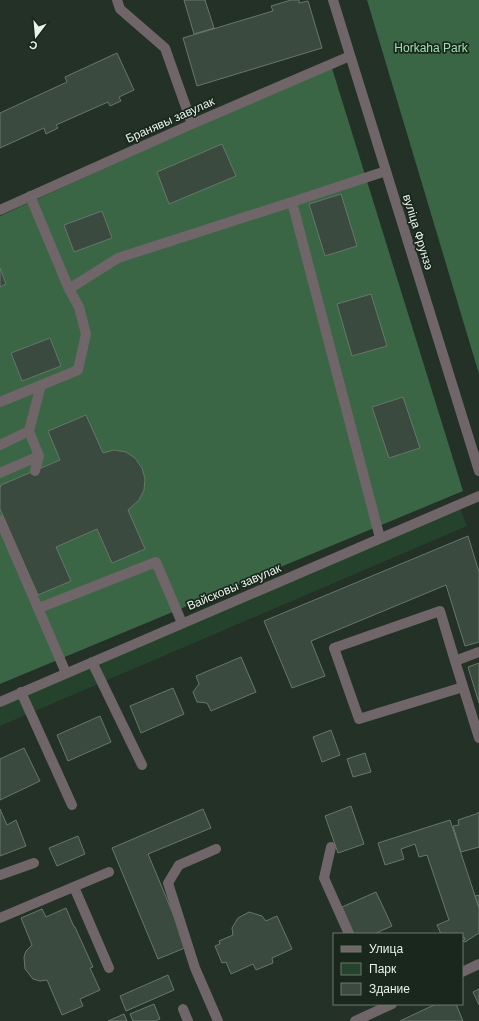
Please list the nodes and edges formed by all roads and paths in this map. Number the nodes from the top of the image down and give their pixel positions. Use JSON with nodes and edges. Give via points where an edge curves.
{"nodes":[{"id":1,"x":117,"y":0,"type":"edge"},
{"id":2,"x":333,"y":0,"type":"edge"},
{"id":3,"x":350,"y":56,"type":"junction"},
{"id":4,"x":192,"y":124,"type":"junction"},
{"id":5,"x":386,"y":171,"type":"junction"},
{"id":6,"x":30,"y":196,"type":"junction"},
{"id":7,"x":292,"y":202,"type":"junction"},
{"id":8,"x":0,"y":210,"type":"edge"},
{"id":9,"x":69,"y":289,"type":"junction"},
{"id":10,"x":42,"y":385,"type":"junction"},
{"id":11,"x":0,"y":402,"type":"edge"},
{"id":12,"x":29,"y":431,"type":"junction"},
{"id":13,"x":0,"y":445,"type":"edge"},
{"id":14,"x":39,"y":456,"type":"junction"},
{"id":15,"x":35,"y":471,"type":"dead end"},
{"id":16,"x":479,"y":471,"type":"edge"},
{"id":17,"x":0,"y":474,"type":"edge"},
{"id":18,"x":479,"y":496,"type":"edge"},
{"id":19,"x":0,"y":520,"type":"edge"},
{"id":20,"x":380,"y":538,"type":"junction"},
{"id":21,"x":39,"y":608,"type":"junction"},
{"id":22,"x":182,"y":623,"type":"junction"},
{"id":23,"x":479,"y":652,"type":"edge"},
{"id":24,"x":455,"y":660,"type":"junction"},
{"id":25,"x":92,"y":662,"type":"junction"},
{"id":26,"x":66,"y":673,"type":"junction"},
{"id":27,"x":463,"y":687,"type":"junction"},
{"id":28,"x":21,"y":692,"type":"junction"},
{"id":29,"x":0,"y":702,"type":"edge"},
{"id":30,"x":479,"y":738,"type":"edge"},
{"id":31,"x":142,"y":765,"type":"dead end"},
{"id":32,"x":72,"y":805,"type":"dead end"},
{"id":33,"x":331,"y":847,"type":"dead end"},
{"id":34,"x":216,"y":849,"type":"dead end"},
{"id":35,"x":34,"y":863,"type":"dead end"},
{"id":36,"x":109,"y":872,"type":"dead end"},
{"id":37,"x":0,"y":875,"type":"edge"},
{"id":38,"x":74,"y":887,"type":"junction"},
{"id":39,"x":0,"y":918,"type":"edge"},
{"id":40,"x":349,"y":933,"type":"edge"},
{"id":41,"x":479,"y":964,"type":"edge"},
{"id":42,"x":109,"y":968,"type":"dead end"},
{"id":43,"x":463,"y":972,"type":"edge"},
{"id":44,"x":380,"y":1006,"type":"edge"},
{"id":45,"x":183,"y":1009,"type":"dead end"},
{"id":46,"x":359,"y":1020,"type":"edge"},
{"id":47,"x":188,"y":1021,"type":"edge"},
{"id":48,"x":218,"y":1021,"type":"edge"}],
"edges":[{"from":1,"to":4,"type":"street","via":[[120,9],[165,48]]},
{"from":2,"to":3,"type":"street","name":"вуліца Фрунзэ"},
{"from":3,"to":4,"type":"street","name":"Бранявы завулак"},
{"from":3,"to":5,"type":"street","name":"вуліца Фрунзэ"},
{"from":4,"to":6,"type":"street","name":"Бранявы завулак"},
{"from":5,"to":7,"type":"street"},
{"from":5,"to":16,"type":"street","name":"вуліца Фрунзэ"},
{"from":6,"to":8,"type":"street","name":"Бранявы завулак"},
{"from":6,"to":9,"type":"street"},
{"from":7,"to":9,"type":"street","via":[[118,258]]},
{"from":7,"to":20,"type":"street"},
{"from":9,"to":10,"type":"street","via":[[79,307],[86,334],[78,370]]},
{"from":10,"to":11,"type":"street"},
{"from":10,"to":12,"type":"street"},
{"from":12,"to":13,"type":"street"},
{"from":12,"to":14,"type":"street"},
{"from":14,"to":15,"type":"street"},
{"from":14,"to":17,"type":"street"},
{"from":18,"to":20,"type":"street","name":"Вайсковы завулак"},
{"from":19,"to":21,"type":"street"},
{"from":20,"to":22,"type":"street","name":"Вайсковы завулак"},
{"from":21,"to":22,"type":"street","via":[[156,562]]},
{"from":21,"to":26,"type":"street"},
{"from":22,"to":25,"type":"street","name":"Вайсковы завулак"},
{"from":23,"to":24,"type":"street"},
{"from":24,"to":27,"type":"street"},
{"from":24,"to":27,"type":"street","via":[[440,611],[334,648],[359,719]]},
{"from":25,"to":26,"type":"street","name":"Вайсковы завулак"},
{"from":25,"to":31,"type":"street"},
{"from":26,"to":28,"type":"street","name":"Вайсковы завулак"},
{"from":27,"to":30,"type":"street"},
{"from":28,"to":29,"type":"street","name":"Вайсковы завулак"},
{"from":28,"to":32,"type":"street"},
{"from":33,"to":40,"type":"street","via":[[324,878]]},
{"from":34,"to":48,"type":"street","via":[[179,865],[168,883],[195,968]]},
{"from":35,"to":37,"type":"street"},
{"from":36,"to":38,"type":"street"},
{"from":38,"to":39,"type":"street"},
{"from":38,"to":42,"type":"street"},
{"from":41,"to":43,"type":"street"},
{"from":44,"to":46,"type":"street"},
{"from":45,"to":47,"type":"street"}]}
